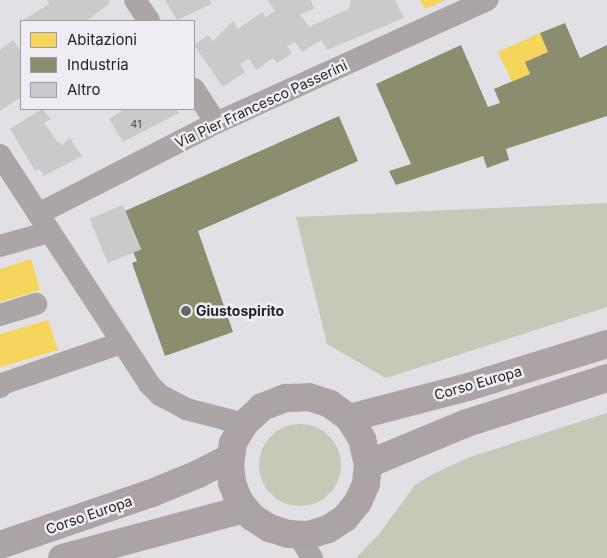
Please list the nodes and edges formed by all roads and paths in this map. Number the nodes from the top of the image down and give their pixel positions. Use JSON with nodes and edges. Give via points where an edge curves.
{"nodes":[{"id":1,"x":135,"y":0,"type":"edge"},
{"id":2,"x":487,"y":0,"type":"edge"},
{"id":3,"x":148,"y":20,"type":"edge"},
{"id":4,"x":195,"y":91,"type":"edge"},
{"id":5,"x":216,"y":123,"type":"junction"},
{"id":6,"x":0,"y":155,"type":"edge"},
{"id":7,"x":43,"y":223,"type":"junction"},
{"id":8,"x":0,"y":246,"type":"edge"},
{"id":9,"x":36,"y":304,"type":"dead end"},
{"id":10,"x":0,"y":315,"type":"edge"},
{"id":11,"x":121,"y":343,"type":"junction"},
{"id":12,"x":607,"y":344,"type":"edge"},
{"id":13,"x":607,"y":378,"type":"edge"},
{"id":14,"x":0,"y":387,"type":"edge"},
{"id":15,"x":349,"y":418,"type":"junction"},
{"id":16,"x":244,"y":424,"type":"junction"},
{"id":17,"x":231,"y":457,"type":"junction"},
{"id":18,"x":368,"y":464,"type":"junction"},
{"id":19,"x":245,"y":509,"type":"junction"},
{"id":20,"x":298,"y":534,"type":"junction"},
{"id":21,"x":0,"y":545,"type":"edge"},
{"id":22,"x":62,"y":558,"type":"edge"},
{"id":23,"x":312,"y":558,"type":"edge"}],
"edges":[{"from":1,"to":3,"type":"street"},
{"from":2,"to":5,"type":"street","name":"Via Pier Francesco Passerini"},
{"from":4,"to":5,"type":"street"},
{"from":5,"to":7,"type":"street","name":"Via Pier Francesco Passerini"},
{"from":6,"to":7,"type":"street"},
{"from":7,"to":8,"type":"street","name":"Via Pier Francesco Passerini"},
{"from":7,"to":11,"type":"street"},
{"from":9,"to":10,"type":"street"},
{"from":11,"to":14,"type":"street"},
{"from":11,"to":16,"type":"street","via":[[160,395],[186,409]]},
{"from":12,"to":15,"type":"main road","name":"Corso Europa","via":[[468,387]]},
{"from":13,"to":18,"type":"main road","via":[[467,423]]},
{"from":15,"to":16,"type":"main road","via":[[330,404],[286,398],[262,407]]},
{"from":15,"to":18,"type":"main road","via":[[362,439]]},
{"from":16,"to":17,"type":"main road","via":[[233,443]]},
{"from":17,"to":19,"type":"main road","via":[[232,484]]},
{"from":17,"to":21,"type":"main road","name":"Corso Europa","via":[[152,493]]},
{"from":18,"to":20,"type":"main road","via":[[366,484],[358,502],[345,518],[328,529]]},
{"from":19,"to":20,"type":"main road","via":[[269,528]]},
{"from":19,"to":22,"type":"main road"},
{"from":20,"to":23,"type":"street"}]}
